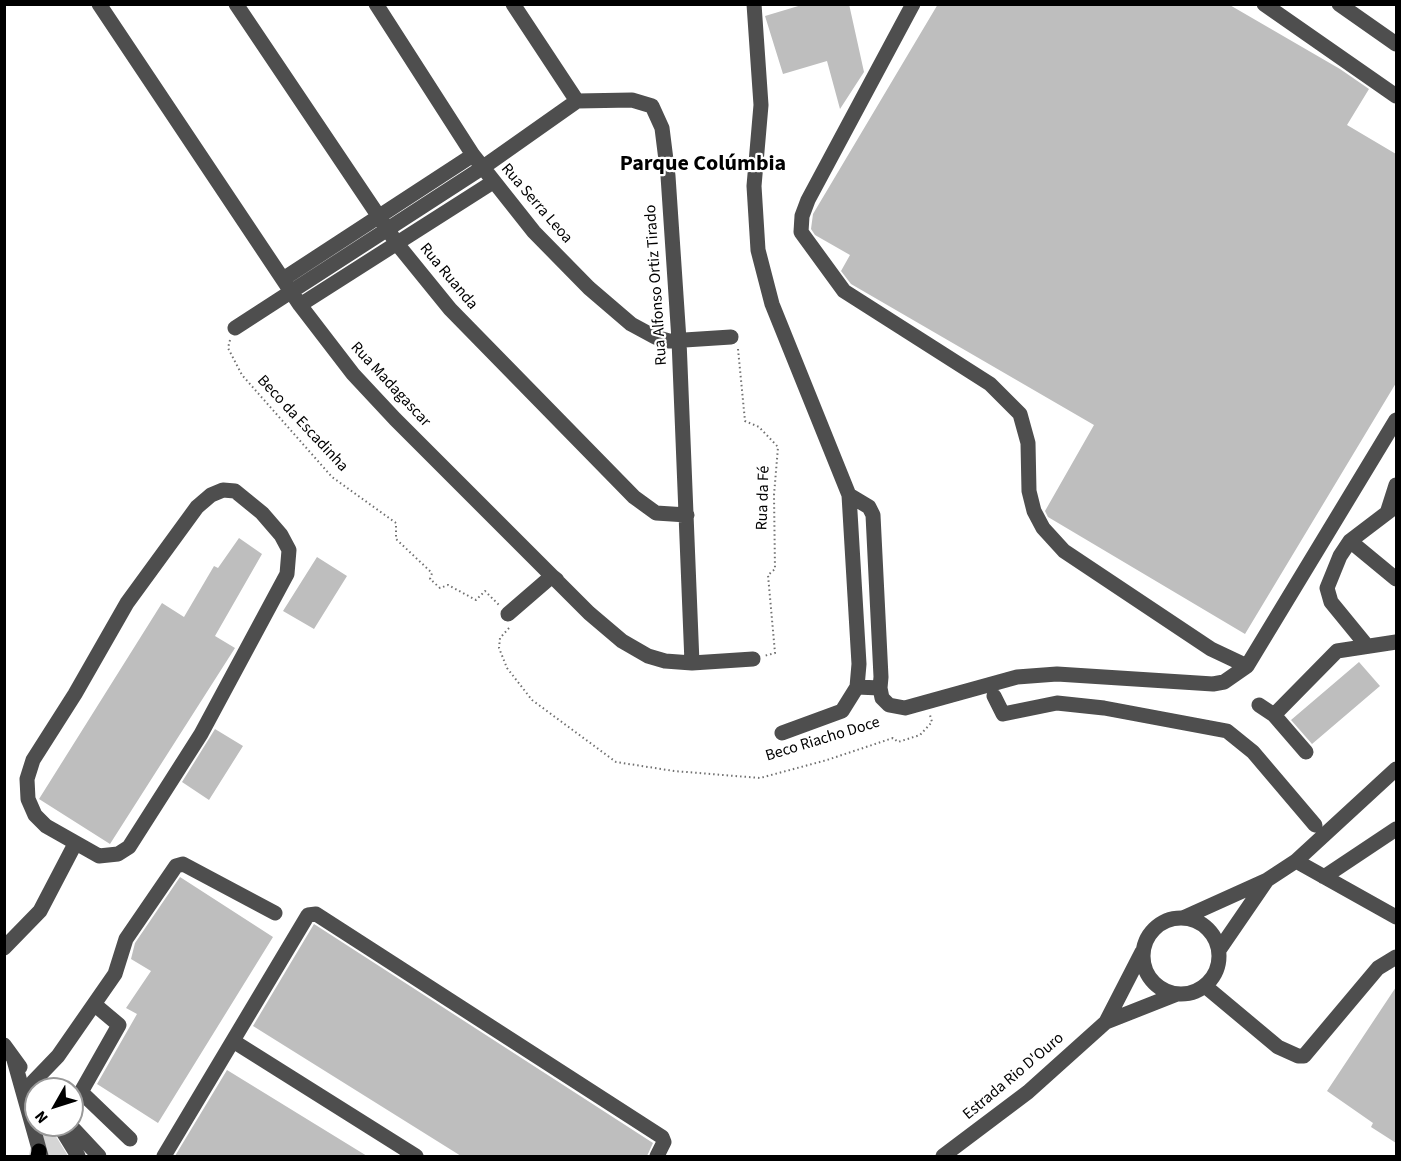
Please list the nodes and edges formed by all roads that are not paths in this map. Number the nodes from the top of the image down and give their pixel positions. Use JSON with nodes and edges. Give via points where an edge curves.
{"nodes":[{"id":1,"x":99,"y":4,"type":"edge"},
{"id":2,"x":236,"y":4,"type":"edge"},
{"id":3,"x":376,"y":4,"type":"edge"},
{"id":4,"x":513,"y":4,"type":"edge"},
{"id":5,"x":754,"y":4,"type":"edge"},
{"id":6,"x":913,"y":4,"type":"edge"},
{"id":7,"x":1264,"y":4,"type":"edge"},
{"id":8,"x":1339,"y":4,"type":"edge"},
{"id":9,"x":1396,"y":44,"type":"edge"},
{"id":10,"x":1396,"y":96,"type":"edge"},
{"id":11,"x":577,"y":102,"type":"junction"},
{"id":12,"x":477,"y":162,"type":"junction"},
{"id":13,"x":493,"y":182,"type":"junction"},
{"id":14,"x":384,"y":223,"type":"junction"},
{"id":15,"x":398,"y":245,"type":"junction"},
{"id":16,"x":287,"y":285,"type":"junction"},
{"id":17,"x":300,"y":305,"type":"junction"},
{"id":18,"x":235,"y":328,"type":"road end"},
{"id":19,"x":730,"y":337,"type":"road end"},
{"id":20,"x":679,"y":340,"type":"junction"},
{"id":21,"x":1396,"y":420,"type":"edge"},
{"id":22,"x":1396,"y":486,"type":"edge"},
{"id":23,"x":849,"y":495,"type":"junction"},
{"id":24,"x":1392,"y":508,"type":"edge"},
{"id":25,"x":687,"y":515,"type":"junction"},
{"id":26,"x":1350,"y":541,"type":"junction"},
{"id":27,"x":555,"y":578,"type":"junction"},
{"id":28,"x":1396,"y":579,"type":"edge"},
{"id":29,"x":508,"y":614,"type":"road end"},
{"id":30,"x":1350,"y":626,"type":"junction"},
{"id":31,"x":1396,"y":642,"type":"edge"},
{"id":32,"x":1367,"y":646,"type":"junction"},
{"id":33,"x":1337,"y":651,"type":"junction"},
{"id":34,"x":753,"y":659,"type":"road end"},
{"id":35,"x":692,"y":663,"type":"junction"},
{"id":36,"x":1247,"y":666,"type":"junction"},
{"id":37,"x":857,"y":687,"type":"junction"},
{"id":38,"x":880,"y":688,"type":"junction"},
{"id":39,"x":994,"y":696,"type":"dead end"},
{"id":40,"x":1259,"y":705,"type":"dead end"},
{"id":41,"x":1274,"y":715,"type":"junction"},
{"id":42,"x":782,"y":733,"type":"dead end"},
{"id":43,"x":1306,"y":752,"type":"dead end"},
{"id":44,"x":1396,"y":769,"type":"edge"},
{"id":45,"x":1315,"y":825,"type":"dead end"},
{"id":46,"x":1396,"y":829,"type":"edge"},
{"id":47,"x":75,"y":844,"type":"junction"},
{"id":48,"x":1296,"y":861,"type":"junction"},
{"id":49,"x":1324,"y":877,"type":"junction"},
{"id":50,"x":1268,"y":880,"type":"junction"},
{"id":51,"x":274,"y":913,"type":"dead end"},
{"id":52,"x":1185,"y":917,"type":"junction"},
{"id":53,"x":1396,"y":917,"type":"edge"},
{"id":54,"x":4,"y":948,"type":"edge"},
{"id":55,"x":1219,"y":950,"type":"junction"},
{"id":56,"x":1142,"y":952,"type":"junction"},
{"id":57,"x":1396,"y":957,"type":"edge"},
{"id":58,"x":1205,"y":986,"type":"junction"},
{"id":59,"x":1177,"y":994,"type":"junction"},
{"id":60,"x":94,"y":1004,"type":"junction"},
{"id":61,"x":1106,"y":1022,"type":"junction"},
{"id":62,"x":233,"y":1041,"type":"junction"},
{"id":63,"x":4,"y":1045,"type":"edge"},
{"id":64,"x":14,"y":1060,"type":"junction"},
{"id":65,"x":28,"y":1077,"type":"edge"},
{"id":66,"x":41,"y":1077,"type":"edge"},
{"id":67,"x":66,"y":1137,"type":"edge"},
{"id":68,"x":81,"y":1137,"type":"edge"},
{"id":69,"x":130,"y":1139,"type":"dead end"},
{"id":70,"x":39,"y":1155,"type":"edge"},
{"id":71,"x":78,"y":1156,"type":"edge"},
{"id":72,"x":99,"y":1156,"type":"edge"},
{"id":73,"x":164,"y":1156,"type":"edge"},
{"id":74,"x":416,"y":1156,"type":"edge"},
{"id":75,"x":657,"y":1156,"type":"edge"},
{"id":76,"x":943,"y":1156,"type":"edge"}],
"edges":[{"from":1,"to":16,"type":"street","name":"Rua Madagascar"},
{"from":2,"to":14,"type":"street","name":"Rua Ruanda"},
{"from":3,"to":12,"type":"street","name":"Rua Serra Leoa"},
{"from":4,"to":11,"type":"street"},
{"from":5,"to":23,"type":"street","via":[[761,105],[754,186],[758,250],[772,304]]},
{"from":6,"to":36,"type":"street","via":[[808,200],[801,232],[844,291],[990,384],[1020,414],[1028,443],[1029,491],[1034,511],[1064,552],[1211,649]]},
{"from":7,"to":10,"type":"street"},
{"from":8,"to":9,"type":"street"},
{"from":11,"to":12,"type":"street"},
{"from":11,"to":20,"type":"street","name":"Rua Alfonso Ortiz Tirado","via":[[642,102],[652,106],[658,116],[668,176]]},
{"from":12,"to":13,"type":"street","name":"Rua Serra Leoa"},
{"from":12,"to":14,"type":"street"},
{"from":13,"to":15,"type":"street"},
{"from":13,"to":20,"type":"street","name":"Rua Serra Leoa","via":[[534,232],[610,307],[655,337]]},
{"from":14,"to":15,"type":"street","name":"Rua Ruanda"},
{"from":14,"to":16,"type":"street"},
{"from":15,"to":17,"type":"street"},
{"from":15,"to":25,"type":"street","name":"Rua Ruanda","via":[[450,309],[634,497],[656,513]]},
{"from":16,"to":17,"type":"street","name":"Rua Madagascar"},
{"from":16,"to":18,"type":"street"},
{"from":17,"to":27,"type":"street","name":"Rua Madagascar","via":[[353,374]]},
{"from":19,"to":20,"type":"street","name":"Rua Serra Leoa"},
{"from":20,"to":25,"type":"street","name":"Rua Alfonso Ortiz Tirado"},
{"from":21,"to":36,"type":"street"},
{"from":22,"to":24,"type":"street"},
{"from":23,"to":37,"type":"street"},
{"from":23,"to":38,"type":"street","via":[[869,507],[873,515]]},
{"from":24,"to":26,"type":"street"},
{"from":25,"to":35,"type":"street","name":"Rua Alfonso Ortiz Tirado"},
{"from":26,"to":28,"type":"street"},
{"from":26,"to":30,"type":"street","via":[[1328,588],[1331,602]]},
{"from":27,"to":29,"type":"street"},
{"from":27,"to":35,"type":"street","name":"Rua Madagascar","via":[[607,629],[637,650],[665,661]]},
{"from":30,"to":32,"type":"street"},
{"from":30,"to":33,"type":"street"},
{"from":31,"to":32,"type":"street"},
{"from":32,"to":33,"type":"street"},
{"from":33,"to":41,"type":"street"},
{"from":34,"to":35,"type":"street","name":"Rua Madagascar"},
{"from":36,"to":38,"type":"street","via":[[1224,682],[1213,684],[1089,675],[1017,677],[905,708],[889,705]]},
{"from":37,"to":38,"type":"street"},
{"from":37,"to":42,"type":"street","via":[[842,711]]},
{"from":39,"to":45,"type":"street","via":[[1003,714],[1057,703],[1227,731],[1253,752]]},
{"from":40,"to":41,"type":"street"},
{"from":41,"to":43,"type":"street"},
{"from":44,"to":48,"type":"street"},
{"from":46,"to":49,"type":"street"},
{"from":47,"to":47,"type":"street","via":[[35,815],[28,799],[27,779],[33,760],[127,603],[197,507],[211,495],[235,491],[262,513],[280,535],[289,550],[288,574],[201,734],[129,848],[99,856]]},
{"from":47,"to":54,"type":"street","via":[[40,911]]},
{"from":48,"to":49,"type":"street"},
{"from":48,"to":50,"type":"street"},
{"from":49,"to":53,"type":"street"},
{"from":50,"to":52,"type":"street"},
{"from":50,"to":55,"type":"street"},
{"from":51,"to":60,"type":"street","via":[[183,864],[176,866],[126,939],[115,974]]},
{"from":52,"to":55,"type":"street","via":[[1203,924]]},
{"from":52,"to":56,"type":"street","via":[[1165,920],[1156,926]]},
{"from":55,"to":58,"type":"street","via":[[1217,970]]},
{"from":56,"to":59,"type":"street","via":[[1151,980]]},
{"from":56,"to":61,"type":"street","name":"Estrada Rio D'Ouro"},
{"from":57,"to":58,"type":"street","via":[[1378,968],[1304,1056],[1278,1047]]},
{"from":58,"to":59,"type":"street"},
{"from":59,"to":61,"type":"street","name":"Estrada Rio D'Ouro"},
{"from":60,"to":66,"type":"street"},
{"from":60,"to":69,"type":"street","via":[[119,1025],[81,1092]]},
{"from":61,"to":76,"type":"street","name":"Estrada Rio D'Ouro","via":[[1028,1092]]},
{"from":62,"to":73,"type":"street"},
{"from":62,"to":74,"type":"street"},
{"from":62,"to":75,"type":"street","via":[[308,915],[316,914],[662,1137],[664,1142]]},
{"from":63,"to":64,"type":"street"},
{"from":64,"to":65,"type":"street"},
{"from":64,"to":70,"type":"street"},
{"from":67,"to":71,"type":"street"},
{"from":68,"to":72,"type":"street"}]}
